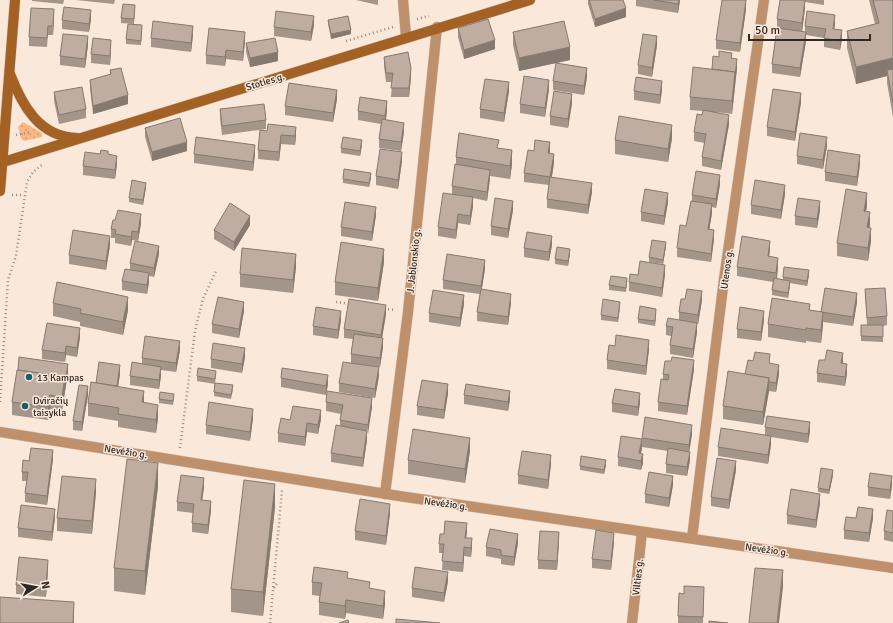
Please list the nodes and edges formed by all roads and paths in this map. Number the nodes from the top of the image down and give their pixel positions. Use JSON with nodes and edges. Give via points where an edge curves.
{"nodes":[{"id":1,"x":15,"y":0,"type":"edge"},
{"id":2,"x":403,"y":0,"type":"edge"},
{"id":3,"x":530,"y":0,"type":"edge"},
{"id":4,"x":764,"y":0,"type":"edge"},
{"id":5,"x":433,"y":14,"type":"dead end"},
{"id":6,"x":405,"y":23,"type":"junction"},
{"id":7,"x":437,"y":27,"type":"junction"},
{"id":8,"x":406,"y":37,"type":"junction"},
{"id":9,"x":344,"y":42,"type":"dead end"},
{"id":10,"x":4,"y":73,"type":"edge"},
{"id":11,"x":46,"y":128,"type":"junction"},
{"id":12,"x":4,"y":138,"type":"junction"},
{"id":13,"x":83,"y":138,"type":"junction"},
{"id":14,"x":1,"y":162,"type":"edge"},
{"id":15,"x":44,"y":163,"type":"dead end"},
{"id":16,"x":0,"y":192,"type":"edge"},
{"id":17,"x":216,"y":271,"type":"dead end"},
{"id":18,"x":336,"y":302,"type":"dead end"},
{"id":19,"x":358,"y":305,"type":"edge"},
{"id":20,"x":379,"y":308,"type":"edge"},
{"id":21,"x":408,"y":312,"type":"junction"},
{"id":22,"x":0,"y":402,"type":"edge"},
{"id":23,"x":0,"y":432,"type":"edge"},
{"id":24,"x":179,"y":459,"type":"junction"},
{"id":25,"x":284,"y":478,"type":"junction"},
{"id":26,"x":385,"y":494,"type":"junction"},
{"id":27,"x":642,"y":532,"type":"junction"},
{"id":28,"x":692,"y":538,"type":"junction"},
{"id":29,"x":893,"y":568,"type":"edge"},
{"id":30,"x":277,"y":582,"type":"dead end"},
{"id":31,"x":273,"y":590,"type":"junction"},
{"id":32,"x":270,"y":623,"type":"edge"},
{"id":33,"x":632,"y":623,"type":"edge"}],
"edges":[{"from":1,"to":10,"type":"main road","via":[[10,54]]},
{"from":2,"to":6,"type":"street"},
{"from":3,"to":7,"type":"main road","name":"Stoties g."},
{"from":4,"to":28,"type":"street","name":"Utenos g.","via":[[724,279]]},
{"from":5,"to":6,"type":"path"},
{"from":6,"to":8,"type":"street"},
{"from":6,"to":9,"type":"path"},
{"from":7,"to":8,"type":"main road","name":"Stoties g."},
{"from":7,"to":21,"type":"street","name":"J. Jablonskio g."},
{"from":8,"to":13,"type":"main road","name":"Stoties g."},
{"from":10,"to":11,"type":"main road","via":[[25,108]]},
{"from":10,"to":12,"type":"main road"},
{"from":11,"to":12,"type":"path"},
{"from":11,"to":13,"type":"main road","via":[[59,135]]},
{"from":12,"to":14,"type":"main road"},
{"from":13,"to":14,"type":"main road","name":"Stoties g."},
{"from":14,"to":16,"type":"main road"},
{"from":15,"to":22,"type":"path","via":[[33,172],[27,182],[16,256],[8,280]]},
{"from":17,"to":24,"type":"path","via":[[202,299],[195,330]]},
{"from":18,"to":19,"type":"path"},
{"from":20,"to":21,"type":"path"},
{"from":21,"to":26,"type":"street","name":"J. Jablonskio g."},
{"from":23,"to":24,"type":"street","name":"Nevėžio g."},
{"from":24,"to":25,"type":"street","name":"Nevėžio g."},
{"from":25,"to":26,"type":"street","name":"Nevėžio g."},
{"from":25,"to":31,"type":"path"},
{"from":26,"to":27,"type":"street","name":"Nevėžio g."},
{"from":27,"to":28,"type":"street","name":"Nevėžio g."},
{"from":27,"to":33,"type":"street","name":"Vilties g."},
{"from":28,"to":29,"type":"street","name":"Nevėžio g."},
{"from":30,"to":31,"type":"path"},
{"from":31,"to":32,"type":"path"}]}
